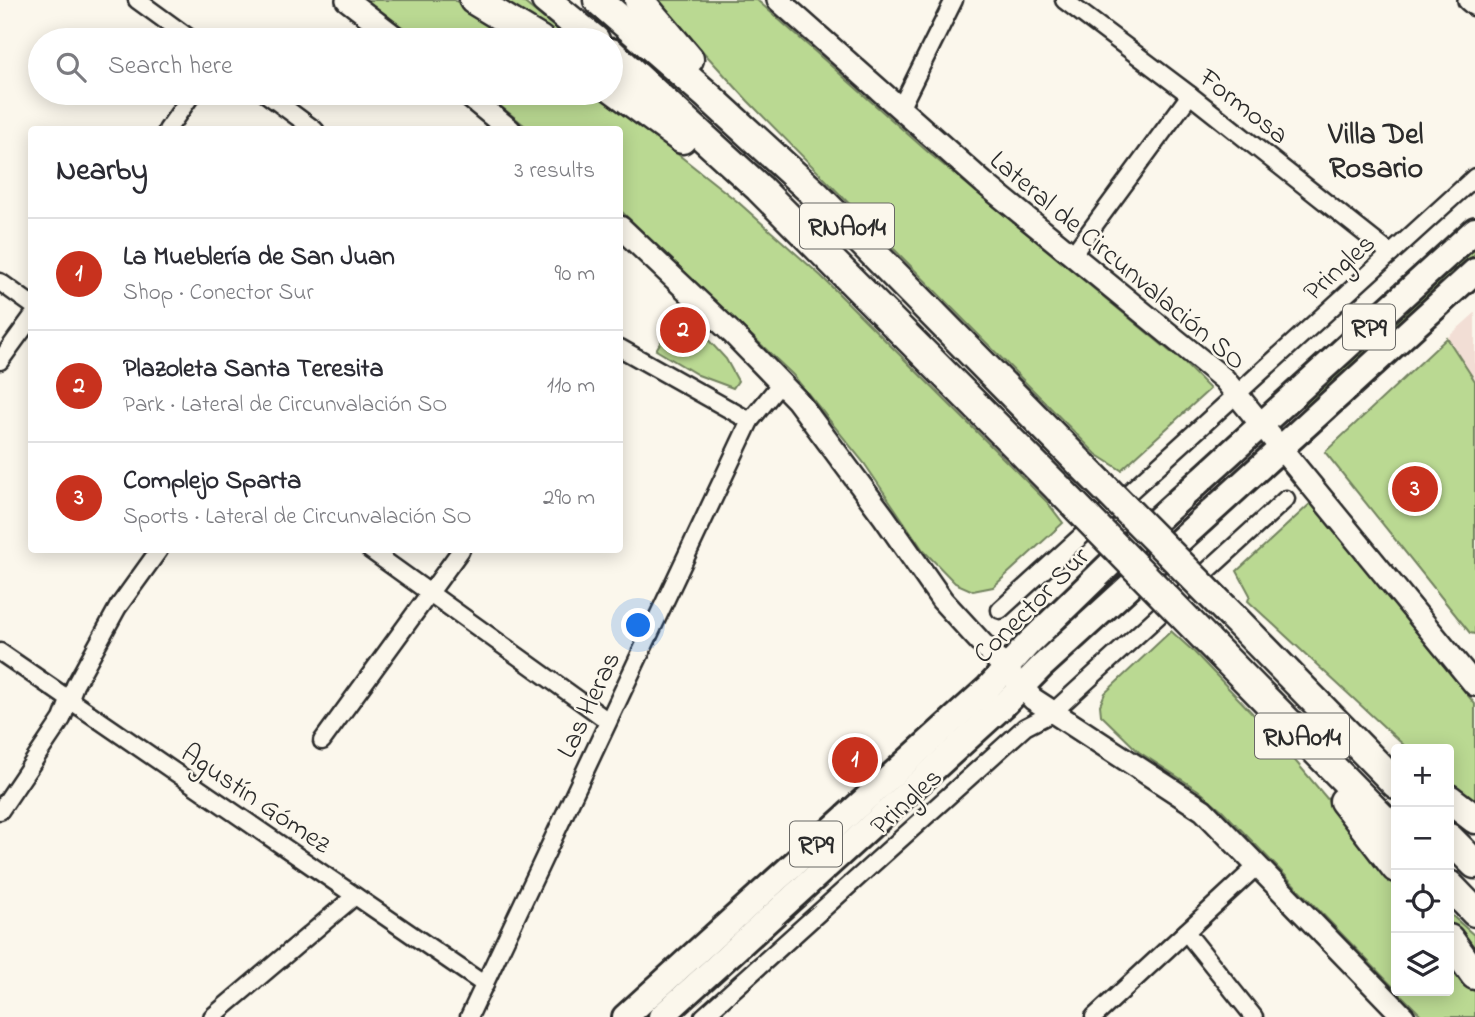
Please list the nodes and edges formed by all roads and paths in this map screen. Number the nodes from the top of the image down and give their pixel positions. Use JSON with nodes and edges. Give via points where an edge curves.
{"nodes":[{"id":1,"x":137,"y":0,"type":"edge"},
{"id":2,"x":347,"y":0,"type":"edge"},
{"id":3,"x":474,"y":0,"type":"edge"},
{"id":4,"x":546,"y":0,"type":"edge"},
{"id":5,"x":598,"y":0,"type":"edge"},
{"id":6,"x":639,"y":0,"type":"edge"},
{"id":7,"x":778,"y":0,"type":"edge"},
{"id":8,"x":954,"y":0,"type":"edge"},
{"id":9,"x":1064,"y":0,"type":"edge"},
{"id":10,"x":1469,"y":0,"type":"edge"},
{"id":11,"x":1475,"y":5,"type":"edge"},
{"id":12,"x":176,"y":28,"type":"edge"},
{"id":13,"x":383,"y":28,"type":"edge"},
{"id":14,"x":520,"y":28,"type":"edge"},
{"id":15,"x":580,"y":28,"type":"edge"},
{"id":16,"x":623,"y":64,"type":"edge"},
{"id":17,"x":1190,"y":94,"type":"junction"},
{"id":18,"x":623,"y":96,"type":"edge"},
{"id":19,"x":185,"y":105,"type":"edge"},
{"id":20,"x":281,"y":105,"type":"edge"},
{"id":21,"x":480,"y":105,"type":"edge"},
{"id":22,"x":900,"y":109,"type":"junction"},
{"id":23,"x":170,"y":126,"type":"edge"},
{"id":24,"x":310,"y":126,"type":"edge"},
{"id":25,"x":505,"y":126,"type":"edge"},
{"id":26,"x":748,"y":132,"type":"junction"},
{"id":27,"x":1475,"y":177,"type":"edge"},
{"id":28,"x":623,"y":230,"type":"edge"},
{"id":29,"x":1475,"y":230,"type":"edge"},
{"id":30,"x":803,"y":231,"type":"junction"},
{"id":31,"x":1073,"y":254,"type":"junction"},
{"id":32,"x":1391,"y":254,"type":"junction"},
{"id":33,"x":1475,"y":271,"type":"edge"},
{"id":34,"x":0,"y":282,"type":"edge"},
{"id":35,"x":28,"y":302,"type":"edge"},
{"id":36,"x":28,"y":322,"type":"edge"},
{"id":37,"x":623,"y":350,"type":"edge"},
{"id":38,"x":0,"y":361,"type":"edge"},
{"id":39,"x":781,"y":383,"type":"junction"},
{"id":40,"x":1237,"y":394,"type":"junction"},
{"id":41,"x":750,"y":421,"type":"junction"},
{"id":42,"x":1262,"y":425,"type":"junction"},
{"id":43,"x":1282,"y":448,"type":"junction"},
{"id":44,"x":1286,"y":499,"type":"dead end"},
{"id":45,"x":157,"y":553,"type":"edge"},
{"id":46,"x":374,"y":553,"type":"edge"},
{"id":47,"x":459,"y":553,"type":"edge"},
{"id":48,"x":429,"y":592,"type":"junction"},
{"id":49,"x":1000,"y":610,"type":"dead end"},
{"id":50,"x":0,"y":652,"type":"edge"},
{"id":51,"x":1278,"y":664,"type":"junction"},
{"id":52,"x":1005,"y":668,"type":"junction"},
{"id":53,"x":1475,"y":684,"type":"edge"},
{"id":54,"x":1022,"y":687,"type":"junction"},
{"id":55,"x":1261,"y":694,"type":"junction"},
{"id":56,"x":69,"y":700,"type":"junction"},
{"id":57,"x":1052,"y":713,"type":"junction"},
{"id":58,"x":608,"y":721,"type":"junction"},
{"id":59,"x":322,"y":741,"type":"dead end"},
{"id":60,"x":1391,"y":754,"type":"edge"},
{"id":61,"x":1391,"y":779,"type":"edge"},
{"id":62,"x":1454,"y":803,"type":"edge"},
{"id":63,"x":0,"y":811,"type":"edge"},
{"id":64,"x":1475,"y":819,"type":"edge"},
{"id":65,"x":1391,"y":827,"type":"edge"},
{"id":66,"x":1454,"y":843,"type":"edge"},
{"id":67,"x":1391,"y":862,"type":"edge"},
{"id":68,"x":1475,"y":864,"type":"edge"},
{"id":69,"x":1257,"y":866,"type":"junction"},
{"id":70,"x":1454,"y":890,"type":"edge"},
{"id":71,"x":355,"y":896,"type":"junction"},
{"id":72,"x":1475,"y":912,"type":"edge"},
{"id":73,"x":1186,"y":932,"type":"junction"},
{"id":74,"x":1454,"y":946,"type":"edge"},
{"id":75,"x":1475,"y":975,"type":"edge"},
{"id":76,"x":485,"y":985,"type":"junction"},
{"id":77,"x":212,"y":1017,"type":"edge"},
{"id":78,"x":469,"y":1017,"type":"edge"},
{"id":79,"x":625,"y":1017,"type":"edge"},
{"id":80,"x":661,"y":1017,"type":"edge"},
{"id":81,"x":703,"y":1017,"type":"edge"},
{"id":82,"x":1094,"y":1017,"type":"edge"},
{"id":83,"x":1254,"y":1017,"type":"edge"},
{"id":84,"x":1404,"y":1017,"type":"edge"}],
"edges":[{"from":1,"to":12,"type":"street"},
{"from":2,"to":13,"type":"street"},
{"from":3,"to":14,"type":"highway"},
{"from":4,"to":15,"type":"highway"},
{"from":5,"to":26,"type":"highway","number":"RNA014"},
{"from":6,"to":26,"type":"highway"},
{"from":7,"to":22,"type":"street","name":"Lateral de Circunvalación SO"},
{"from":8,"to":22,"type":"street"},
{"from":9,"to":17,"type":"street","name":"Formosa"},
{"from":10,"to":11,"type":"street"},
{"from":16,"to":30,"type":"highway","number":"RNA014"},
{"from":17,"to":31,"type":"street"},
{"from":17,"to":32,"type":"street","name":"Formosa"},
{"from":18,"to":30,"type":"highway"},
{"from":19,"to":23,"type":"street"},
{"from":20,"to":24,"type":"street"},
{"from":21,"to":25,"type":"street"},
{"from":22,"to":31,"type":"street","name":"Lateral de Circunvalación SO"},
{"from":26,"to":51,"type":"highway","number":"RNA014","bridge":true,"via":[[857,236]]},
{"from":27,"to":32,"type":"street","name":"Pringles"},
{"from":28,"to":39,"type":"street"},
{"from":29,"to":42,"type":"main road","name":"Conector Sur","number":"RP9"},
{"from":30,"to":55,"type":"highway","number":"RNA014","bridge":true},
{"from":31,"to":40,"type":"street","name":"Lateral de Circunvalación SO"},
{"from":32,"to":40,"type":"street","name":"Pringles"},
{"from":33,"to":43,"type":"main road","name":"Conector Sur","number":"RP9"},
{"from":34,"to":35,"type":"street"},
{"from":36,"to":38,"type":"street"},
{"from":37,"to":41,"type":"street"},
{"from":39,"to":41,"type":"street","name":"Las Heras"},
{"from":39,"to":52,"type":"street","via":[[821,430],[942,600]]},
{"from":40,"to":42,"type":"street","name":"Lateral de Circunvalación SO"},
{"from":40,"to":49,"type":"street","name":"Pringles"},
{"from":41,"to":58,"type":"street","name":"Las Heras"},
{"from":42,"to":43,"type":"street","name":"Lateral de Circunvalación SO"},
{"from":42,"to":52,"type":"main road","name":"Conector Sur","number":"RP9"},
{"from":43,"to":53,"type":"street","name":"Lateral de Circunvalación SO"},
{"from":43,"to":54,"type":"main road","name":"Conector Sur","number":"RP9"},
{"from":44,"to":57,"type":"street","name":"Pringles"},
{"from":45,"to":56,"type":"street","via":[[118,607]]},
{"from":46,"to":48,"type":"street"},
{"from":47,"to":48,"type":"street"},
{"from":48,"to":58,"type":"street"},
{"from":48,"to":59,"type":"street"},
{"from":50,"to":56,"type":"street","name":"Agustín Gómez"},
{"from":51,"to":60,"type":"highway"},
{"from":51,"to":61,"type":"highway","number":"RNA014"},
{"from":52,"to":54,"type":"street"},
{"from":52,"to":79,"type":"main road","name":"Conector Sur","number":"RP9"},
{"from":54,"to":57,"type":"street"},
{"from":54,"to":80,"type":"main road","name":"Conector Sur","number":"RP9"},
{"from":55,"to":65,"type":"highway","number":"RNA014"},
{"from":55,"to":67,"type":"highway"},
{"from":56,"to":63,"type":"street","via":[[62,719]]},
{"from":56,"to":71,"type":"street","name":"Agustín Gómez"},
{"from":57,"to":69,"type":"street","via":[[1189,799]]},
{"from":57,"to":81,"type":"street","name":"Pringles","via":[[1025,727]]},
{"from":58,"to":76,"type":"street","name":"Las Heras"},
{"from":62,"to":64,"type":"highway"},
{"from":66,"to":68,"type":"highway"},
{"from":69,"to":73,"type":"street"},
{"from":69,"to":84,"type":"street"},
{"from":70,"to":72,"type":"highway"},
{"from":71,"to":76,"type":"street","name":"Agustín Gómez"},
{"from":71,"to":77,"type":"street"},
{"from":73,"to":82,"type":"street"},
{"from":73,"to":83,"type":"street"},
{"from":74,"to":75,"type":"highway"},
{"from":76,"to":78,"type":"street","name":"Las Heras"}]}
